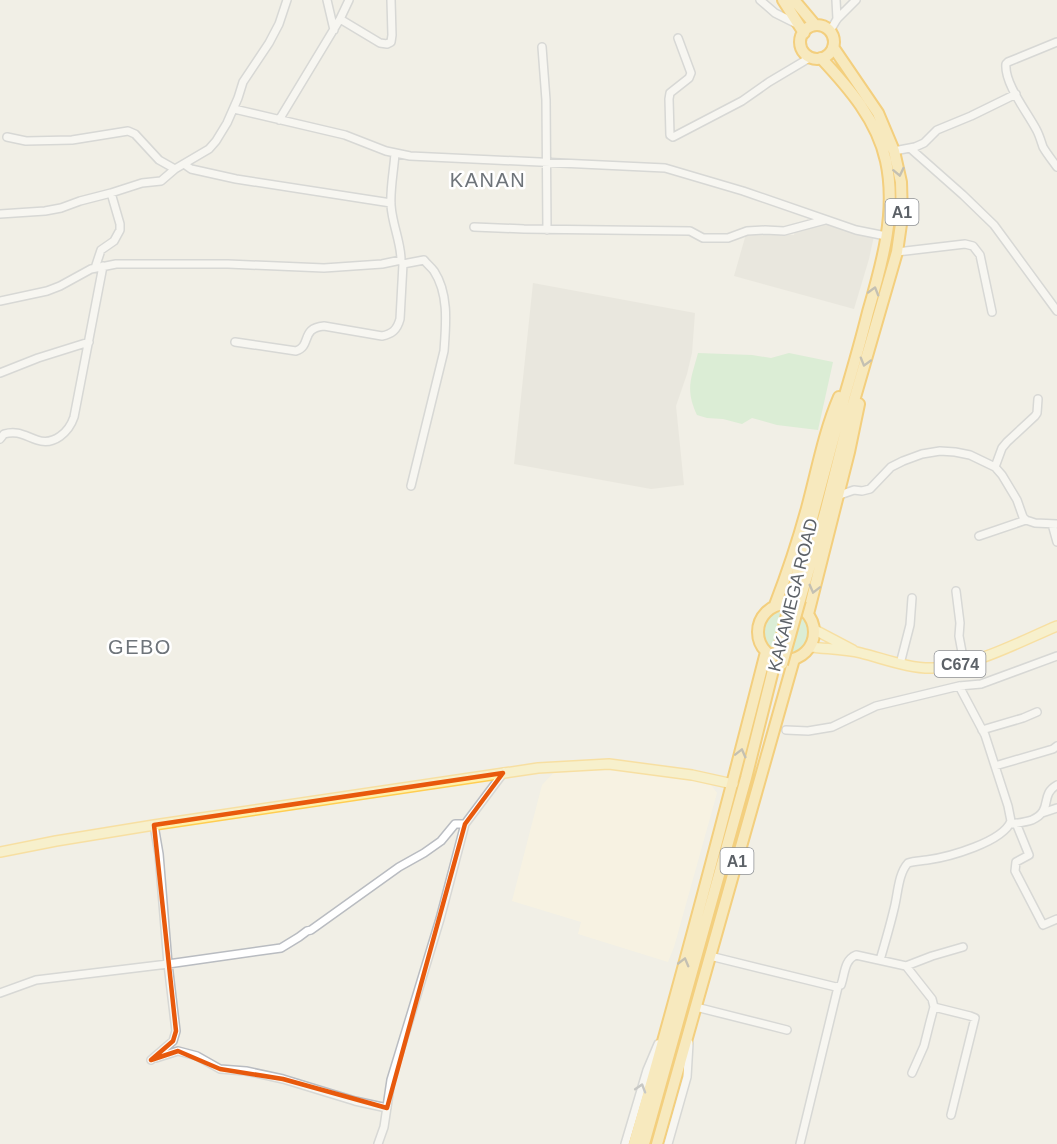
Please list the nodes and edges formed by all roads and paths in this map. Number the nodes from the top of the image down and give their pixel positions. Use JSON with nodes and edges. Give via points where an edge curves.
{"nodes":[{"id":1,"x":287,"y":0,"type":"edge"},
{"id":2,"x":327,"y":0,"type":"edge"},
{"id":3,"x":349,"y":0,"type":"edge"},
{"id":4,"x":391,"y":0,"type":"edge"},
{"id":5,"x":760,"y":0,"type":"edge"},
{"id":6,"x":783,"y":0,"type":"edge"},
{"id":7,"x":794,"y":0,"type":"edge"},
{"id":8,"x":836,"y":0,"type":"edge"},
{"id":9,"x":856,"y":0,"type":"edge"},
{"id":10,"x":837,"y":19,"type":"junction"},
{"id":11,"x":340,"y":20,"type":"junction"},
{"id":12,"x":814,"y":25,"type":"junction"},
{"id":13,"x":800,"y":28,"type":"junction"},
{"id":14,"x":333,"y":30,"type":"junction"},
{"id":15,"x":830,"y":31,"type":"junction"},
{"id":16,"x":678,"y":38,"type":"dead end"},
{"id":17,"x":1057,"y":42,"type":"edge"},
{"id":18,"x":542,"y":47,"type":"dead end"},
{"id":19,"x":833,"y":47,"type":"junction"},
{"id":20,"x":816,"y":58,"type":"junction"},
{"id":21,"x":1016,"y":94,"type":"junction"},
{"id":22,"x":234,"y":109,"type":"junction"},
{"id":23,"x":279,"y":120,"type":"junction"},
{"id":24,"x":7,"y":138,"type":"dead end"},
{"id":25,"x":911,"y":149,"type":"junction"},
{"id":26,"x":894,"y":150,"type":"junction"},
{"id":27,"x":395,"y":153,"type":"junction"},
{"id":28,"x":546,"y":161,"type":"junction"},
{"id":29,"x":184,"y":164,"type":"junction"},
{"id":30,"x":1057,"y":166,"type":"edge"},
{"id":31,"x":175,"y":169,"type":"junction"},
{"id":32,"x":111,"y":193,"type":"junction"},
{"id":33,"x":391,"y":203,"type":"junction"},
{"id":34,"x":0,"y":214,"type":"edge"},
{"id":35,"x":825,"y":220,"type":"junction"},
{"id":36,"x":474,"y":227,"type":"dead end"},
{"id":37,"x":547,"y":230,"type":"junction"},
{"id":38,"x":886,"y":236,"type":"junction"},
{"id":39,"x":897,"y":252,"type":"junction"},
{"id":40,"x":402,"y":262,"type":"junction"},
{"id":41,"x":103,"y":266,"type":"junction"},
{"id":42,"x":95,"y":268,"type":"junction"},
{"id":43,"x":0,"y":301,"type":"edge"},
{"id":44,"x":1057,"y":310,"type":"edge"},
{"id":45,"x":992,"y":312,"type":"dead end"},
{"id":46,"x":89,"y":342,"type":"junction"},
{"id":47,"x":235,"y":342,"type":"dead end"},
{"id":48,"x":0,"y":373,"type":"edge"},
{"id":49,"x":852,"y":389,"type":"junction"},
{"id":50,"x":1038,"y":399,"type":"dead end"},
{"id":51,"x":0,"y":439,"type":"edge"},
{"id":52,"x":995,"y":467,"type":"junction"},
{"id":53,"x":411,"y":486,"type":"dead end"},
{"id":54,"x":837,"y":496,"type":"junction"},
{"id":55,"x":1026,"y":520,"type":"junction"},
{"id":56,"x":1054,"y":524,"type":"edge"},
{"id":57,"x":979,"y":536,"type":"dead end"},
{"id":58,"x":1057,"y":542,"type":"edge"},
{"id":59,"x":956,"y":591,"type":"dead end"},
{"id":60,"x":912,"y":598,"type":"dead end"},
{"id":61,"x":775,"y":606,"type":"junction"},
{"id":62,"x":808,"y":614,"type":"junction"},
{"id":63,"x":1057,"y":626,"type":"edge"},
{"id":64,"x":815,"y":630,"type":"junction"},
{"id":65,"x":811,"y":647,"type":"junction"},
{"id":66,"x":766,"y":652,"type":"junction"},
{"id":67,"x":858,"y":652,"type":"junction"},
{"id":68,"x":1057,"y":656,"type":"edge"},
{"id":69,"x":795,"y":659,"type":"junction"},
{"id":70,"x":964,"y":663,"type":"junction"},
{"id":71,"x":900,"y":664,"type":"junction"},
{"id":72,"x":959,"y":686,"type":"junction"},
{"id":73,"x":1036,"y":712,"type":"dead end"},
{"id":74,"x":786,"y":730,"type":"dead end"},
{"id":75,"x":982,"y":730,"type":"junction"},
{"id":76,"x":1057,"y":746,"type":"edge"},
{"id":77,"x":995,"y":766,"type":"junction"},
{"id":78,"x":504,"y":773,"type":"junction"},
{"id":79,"x":733,"y":784,"type":"junction"},
{"id":80,"x":1057,"y":785,"type":"edge"},
{"id":81,"x":1057,"y":808,"type":"edge"},
{"id":82,"x":1042,"y":813,"type":"junction"},
{"id":83,"x":465,"y":824,"type":"junction"},
{"id":84,"x":1013,"y":824,"type":"junction"},
{"id":85,"x":154,"y":825,"type":"junction"},
{"id":86,"x":0,"y":852,"type":"edge"},
{"id":87,"x":1057,"y":919,"type":"edge"},
{"id":88,"x":963,"y":947,"type":"dead end"},
{"id":89,"x":710,"y":956,"type":"junction"},
{"id":90,"x":880,"y":960,"type":"junction"},
{"id":91,"x":168,"y":964,"type":"junction"},
{"id":92,"x":906,"y":966,"type":"junction"},
{"id":93,"x":838,"y":987,"type":"junction"},
{"id":94,"x":0,"y":993,"type":"edge"},
{"id":95,"x":696,"y":1007,"type":"junction"},
{"id":96,"x":934,"y":1007,"type":"junction"},
{"id":97,"x":669,"y":1020,"type":"junction"},
{"id":98,"x":691,"y":1025,"type":"junction"},
{"id":99,"x":788,"y":1030,"type":"dead end"},
{"id":100,"x":912,"y":1074,"type":"dead end"},
{"id":101,"x":387,"y":1108,"type":"junction"},
{"id":102,"x":951,"y":1115,"type":"dead end"},
{"id":103,"x":378,"y":1144,"type":"edge"},
{"id":104,"x":625,"y":1144,"type":"edge"},
{"id":105,"x":634,"y":1144,"type":"edge"},
{"id":106,"x":646,"y":1144,"type":"edge"},
{"id":107,"x":657,"y":1144,"type":"edge"},
{"id":108,"x":668,"y":1144,"type":"edge"},
{"id":109,"x":800,"y":1144,"type":"edge"}],
"edges":[{"from":1,"to":22,"type":"street","via":[[269,43],[243,82]]},
{"from":2,"to":14,"type":"street"},
{"from":3,"to":11,"type":"street"},
{"from":4,"to":11,"type":"street","via":[[392,35],[387,44]]},
{"from":5,"to":13,"type":"street"},
{"from":6,"to":13,"type":"highway","number":"A1"},
{"from":7,"to":12,"type":"highway"},
{"from":8,"to":10,"type":"street"},
{"from":9,"to":10,"type":"street"},
{"from":10,"to":15,"type":"street"},
{"from":11,"to":14,"type":"street"},
{"from":12,"to":13,"type":"highway"},
{"from":12,"to":15,"type":"highway"},
{"from":13,"to":20,"type":"highway","number":"A1","via":[[803,51]]},
{"from":14,"to":23,"type":"street"},
{"from":15,"to":19,"type":"highway","number":"A1"},
{"from":16,"to":20,"type":"street","via":[[691,73],[669,96],[673,137]]},
{"from":17,"to":21,"type":"street","via":[[1006,64]]},
{"from":18,"to":28,"type":"street"},
{"from":19,"to":20,"type":"highway","via":[[829,54]]},
{"from":19,"to":26,"type":"highway","number":"A1","via":[[878,114]]},
{"from":20,"to":38,"type":"highway","name":"KAKAMEGA ROAD","number":"A1","via":[[860,103],[880,142],[889,182]]},
{"from":21,"to":25,"type":"street","via":[[937,130]]},
{"from":21,"to":30,"type":"street"},
{"from":22,"to":23,"type":"street"},
{"from":22,"to":29,"type":"street","via":[[213,146]]},
{"from":23,"to":27,"type":"street","via":[[345,135]]},
{"from":24,"to":31,"type":"street","via":[[72,140],[128,131],[159,160]]},
{"from":25,"to":26,"type":"street"},
{"from":25,"to":44,"type":"street","via":[[994,225]]},
{"from":26,"to":39,"type":"highway","number":"A1","one_way":true,"via":[[902,194]]},
{"from":27,"to":28,"type":"street"},
{"from":27,"to":33,"type":"street"},
{"from":28,"to":35,"type":"street","via":[[675,170]]},
{"from":28,"to":37,"type":"street"},
{"from":29,"to":31,"type":"street"},
{"from":29,"to":33,"type":"street","via":[[236,179]]},
{"from":31,"to":32,"type":"street","via":[[161,181]]},
{"from":32,"to":34,"type":"street","via":[[45,211]]},
{"from":32,"to":42,"type":"street","via":[[120,230],[114,241],[101,250]]},
{"from":33,"to":40,"type":"street"},
{"from":35,"to":37,"type":"street","via":[[784,231],[747,231],[728,238],[703,238],[690,231]]},
{"from":35,"to":38,"type":"street"},
{"from":36,"to":37,"type":"street"},
{"from":49,"to":38,"type":"highway","name":"KAKAMEGA ROAD","number":"A1","one_way":true},
{"from":39,"to":45,"type":"street","via":[[973,246],[980,255]]},
{"from":39,"to":49,"type":"highway","number":"A1","one_way":true},
{"from":40,"to":41,"type":"street","via":[[324,267]]},
{"from":40,"to":47,"type":"street","via":[[400,319],[389,335],[324,326],[313,328],[303,347],[296,351]]},
{"from":40,"to":53,"type":"street","via":[[424,260],[434,271],[446,306],[444,351]]},
{"from":41,"to":42,"type":"street"},
{"from":41,"to":46,"type":"street"},
{"from":42,"to":43,"type":"street","via":[[60,286]]},
{"from":46,"to":48,"type":"street"},
{"from":46,"to":51,"type":"street","via":[[74,417],[67,430],[50,441],[16,432]]},
{"from":49,"to":54,"type":"highway","number":"A1","via":[[859,404],[857,419]]},
{"from":49,"to":61,"type":"highway","number":"A1","via":[[840,396],[834,408],[807,510]]},
{"from":49,"to":106,"type":"highway","name":"KAKAMEGA ROAD","number":"A1","bridge":true,"via":[[792,597]]},
{"from":49,"to":106,"type":"highway","name":"KAKAMEGA ROAD","number":"A1","bridge":true,"via":[[825,513],[704,953]]},
{"from":50,"to":52,"type":"street","via":[[1037,413],[1002,448]]},
{"from":52,"to":54,"type":"street","via":[[970,455],[940,451],[922,454],[891,467],[870,489]]},
{"from":52,"to":55,"type":"street"},
{"from":54,"to":62,"type":"highway","number":"A1","one_way":true},
{"from":55,"to":56,"type":"street"},
{"from":55,"to":57,"type":"street"},
{"from":56,"to":58,"type":"street"},
{"from":59,"to":70,"type":"street"},
{"from":60,"to":71,"type":"street","via":[[908,640]]},
{"from":61,"to":62,"type":"highway","via":[[793,604]]},
{"from":61,"to":66,"type":"highway","via":[[758,625],[760,643]]},
{"from":62,"to":64,"type":"highway"},
{"from":63,"to":70,"type":"main road","number":"C674"},
{"from":64,"to":65,"type":"highway"},
{"from":64,"to":67,"type":"main road","number":"C674"},
{"from":65,"to":67,"type":"main road","number":"C674"},
{"from":65,"to":69,"type":"highway"},
{"from":66,"to":69,"type":"highway","via":[[780,660]]},
{"from":79,"to":66,"type":"highway","number":"A1","one_way":true},
{"from":67,"to":71,"type":"main road","number":"C674"},
{"from":68,"to":72,"type":"street","via":[[981,684]]},
{"from":69,"to":89,"type":"highway","number":"A1"},
{"from":70,"to":71,"type":"main road","number":"C674","via":[[935,668]]},
{"from":72,"to":74,"type":"street","via":[[876,706],[832,727]]},
{"from":72,"to":75,"type":"street"},
{"from":73,"to":75,"type":"street"},
{"from":75,"to":77,"type":"street"},
{"from":76,"to":77,"type":"street"},
{"from":77,"to":84,"type":"street"},
{"from":78,"to":79,"type":"main road","via":[[609,764]]},
{"from":78,"to":83,"type":"street"},
{"from":78,"to":85,"type":"main road"},
{"from":97,"to":79,"type":"highway","number":"A1","one_way":true},
{"from":80,"to":82,"type":"street","via":[[1050,789]]},
{"from":81,"to":82,"type":"street"},
{"from":82,"to":84,"type":"street"},
{"from":83,"to":91,"type":"street","via":[[455,824],[424,854],[281,948]]},
{"from":83,"to":101,"type":"street","via":[[391,1080]]},
{"from":84,"to":87,"type":"street","via":[[1029,855],[1016,862],[1015,871],[1043,925]]},
{"from":84,"to":90,"type":"street","via":[[974,847],[908,863]]},
{"from":85,"to":86,"type":"main road"},
{"from":85,"to":91,"type":"street"},
{"from":88,"to":92,"type":"street"},
{"from":89,"to":93,"type":"street"},
{"from":89,"to":95,"type":"highway","number":"A1"},
{"from":90,"to":92,"type":"street"},
{"from":90,"to":93,"type":"street","via":[[852,956]]},
{"from":91,"to":94,"type":"street","via":[[36,980]]},
{"from":91,"to":101,"type":"street","via":[[176,1031],[173,1041],[151,1060],[178,1051],[220,1069],[283,1079]]},
{"from":92,"to":96,"type":"street"},
{"from":93,"to":109,"type":"street"},
{"from":95,"to":98,"type":"highway","number":"A1"},
{"from":95,"to":99,"type":"street"},
{"from":96,"to":100,"type":"street"},
{"from":96,"to":102,"type":"street","via":[[975,1018]]},
{"from":104,"to":97,"type":"street","one_way":true,"via":[[646,1070]]},
{"from":97,"to":105,"type":"highway","number":"A1"},
{"from":98,"to":107,"type":"highway","number":"A1"},
{"from":98,"to":108,"type":"street","via":[[687,1077]]},
{"from":101,"to":103,"type":"street"}]}
